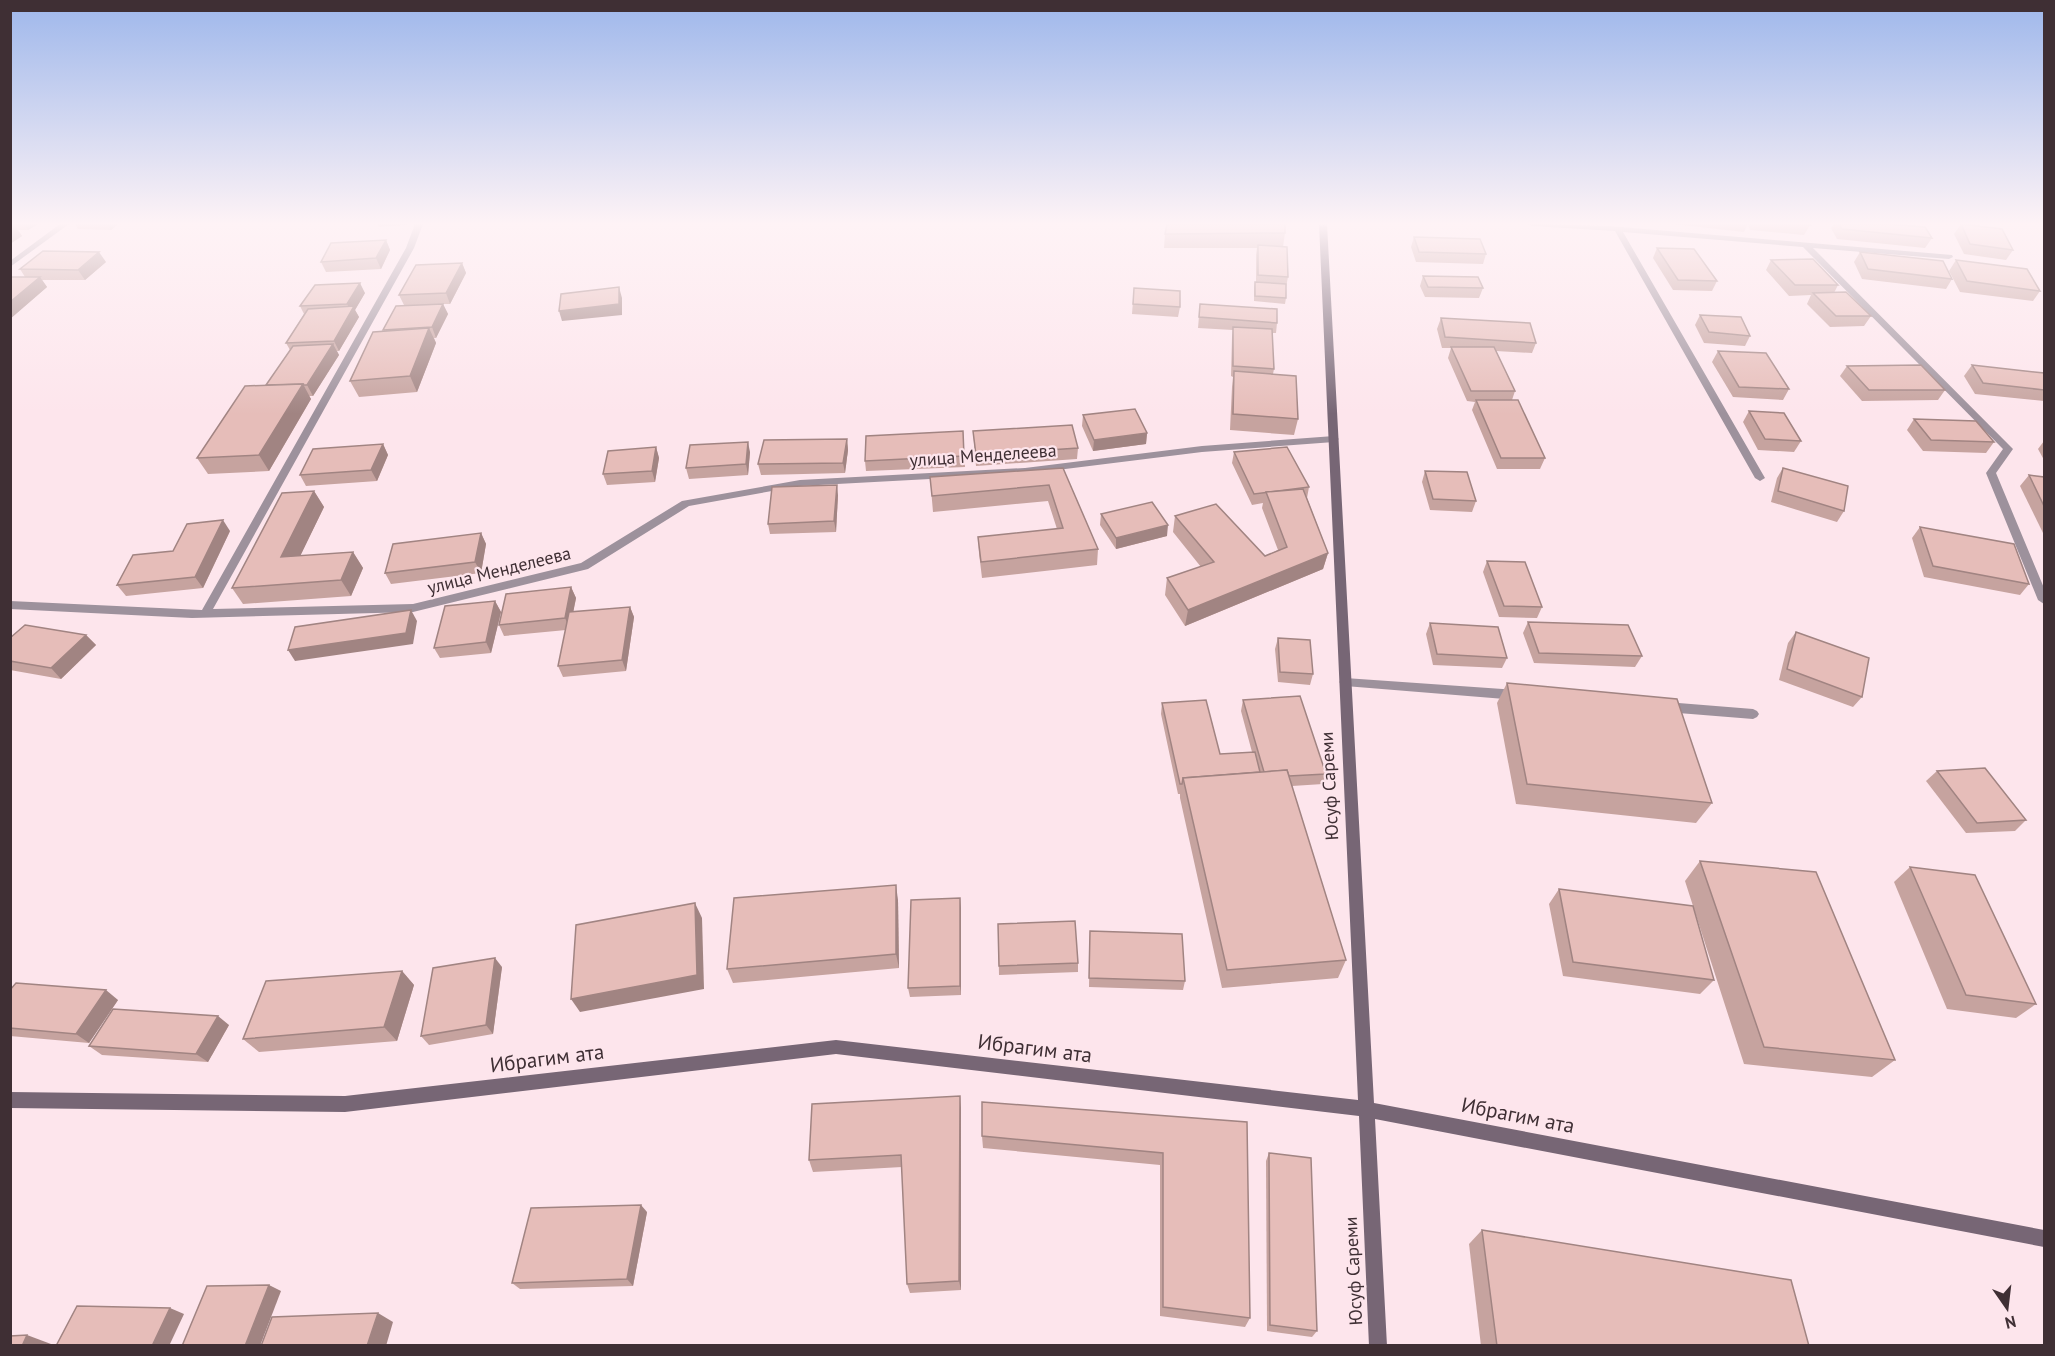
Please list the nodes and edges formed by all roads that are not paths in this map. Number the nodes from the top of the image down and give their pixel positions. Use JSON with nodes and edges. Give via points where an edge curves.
{"nodes":[{"id":1,"x":388,"y":287,"type":"edge"},
{"id":2,"x":1326,"y":287,"type":"edge"},
{"id":3,"x":1652,"y":287,"type":"edge"},
{"id":4,"x":1848,"y":287,"type":"edge"},
{"id":5,"x":1334,"y":439,"type":"junction"},
{"id":6,"x":1760,"y":478,"type":"dead end"},
{"id":7,"x":2044,"y":600,"type":"edge"},
{"id":8,"x":10,"y":605,"type":"edge"},
{"id":9,"x":205,"y":614,"type":"junction"},
{"id":10,"x":1345,"y":682,"type":"junction"},
{"id":11,"x":1531,"y":696,"type":"edge"},
{"id":12,"x":1648,"y":705,"type":"edge"},
{"id":13,"x":1753,"y":714,"type":"dead end"},
{"id":14,"x":10,"y":1100,"type":"edge"},
{"id":15,"x":1365,"y":1109,"type":"junction"},
{"id":16,"x":2044,"y":1239,"type":"edge"},
{"id":17,"x":1378,"y":1346,"type":"edge"}],
"edges":[{"from":1,"to":9,"type":"street"},
{"from":2,"to":5,"type":"main road","name":"Юсуф Сареми"},
{"from":3,"to":6,"type":"street"},
{"from":4,"to":7,"type":"street","via":[[2008,449],[1991,473]]},
{"from":5,"to":9,"type":"street","name":"улица Менделеева","via":[[1202,449],[1025,471],[800,483],[686,503],[584,566],[413,608]]},
{"from":5,"to":10,"type":"main road","name":"Юсуф Сареми"},
{"from":8,"to":9,"type":"street","name":"улица Менделеева"},
{"from":10,"to":11,"type":"street"},
{"from":10,"to":15,"type":"main road","name":"Юсуф Сареми"},
{"from":12,"to":13,"type":"street"},
{"from":14,"to":15,"type":"main road","name":"Ибрагим ата","via":[[345,1104],[836,1047]]},
{"from":15,"to":16,"type":"main road","name":"Ибрагим ата"},
{"from":15,"to":17,"type":"main road","name":"Юсуф Сареми"}]}
